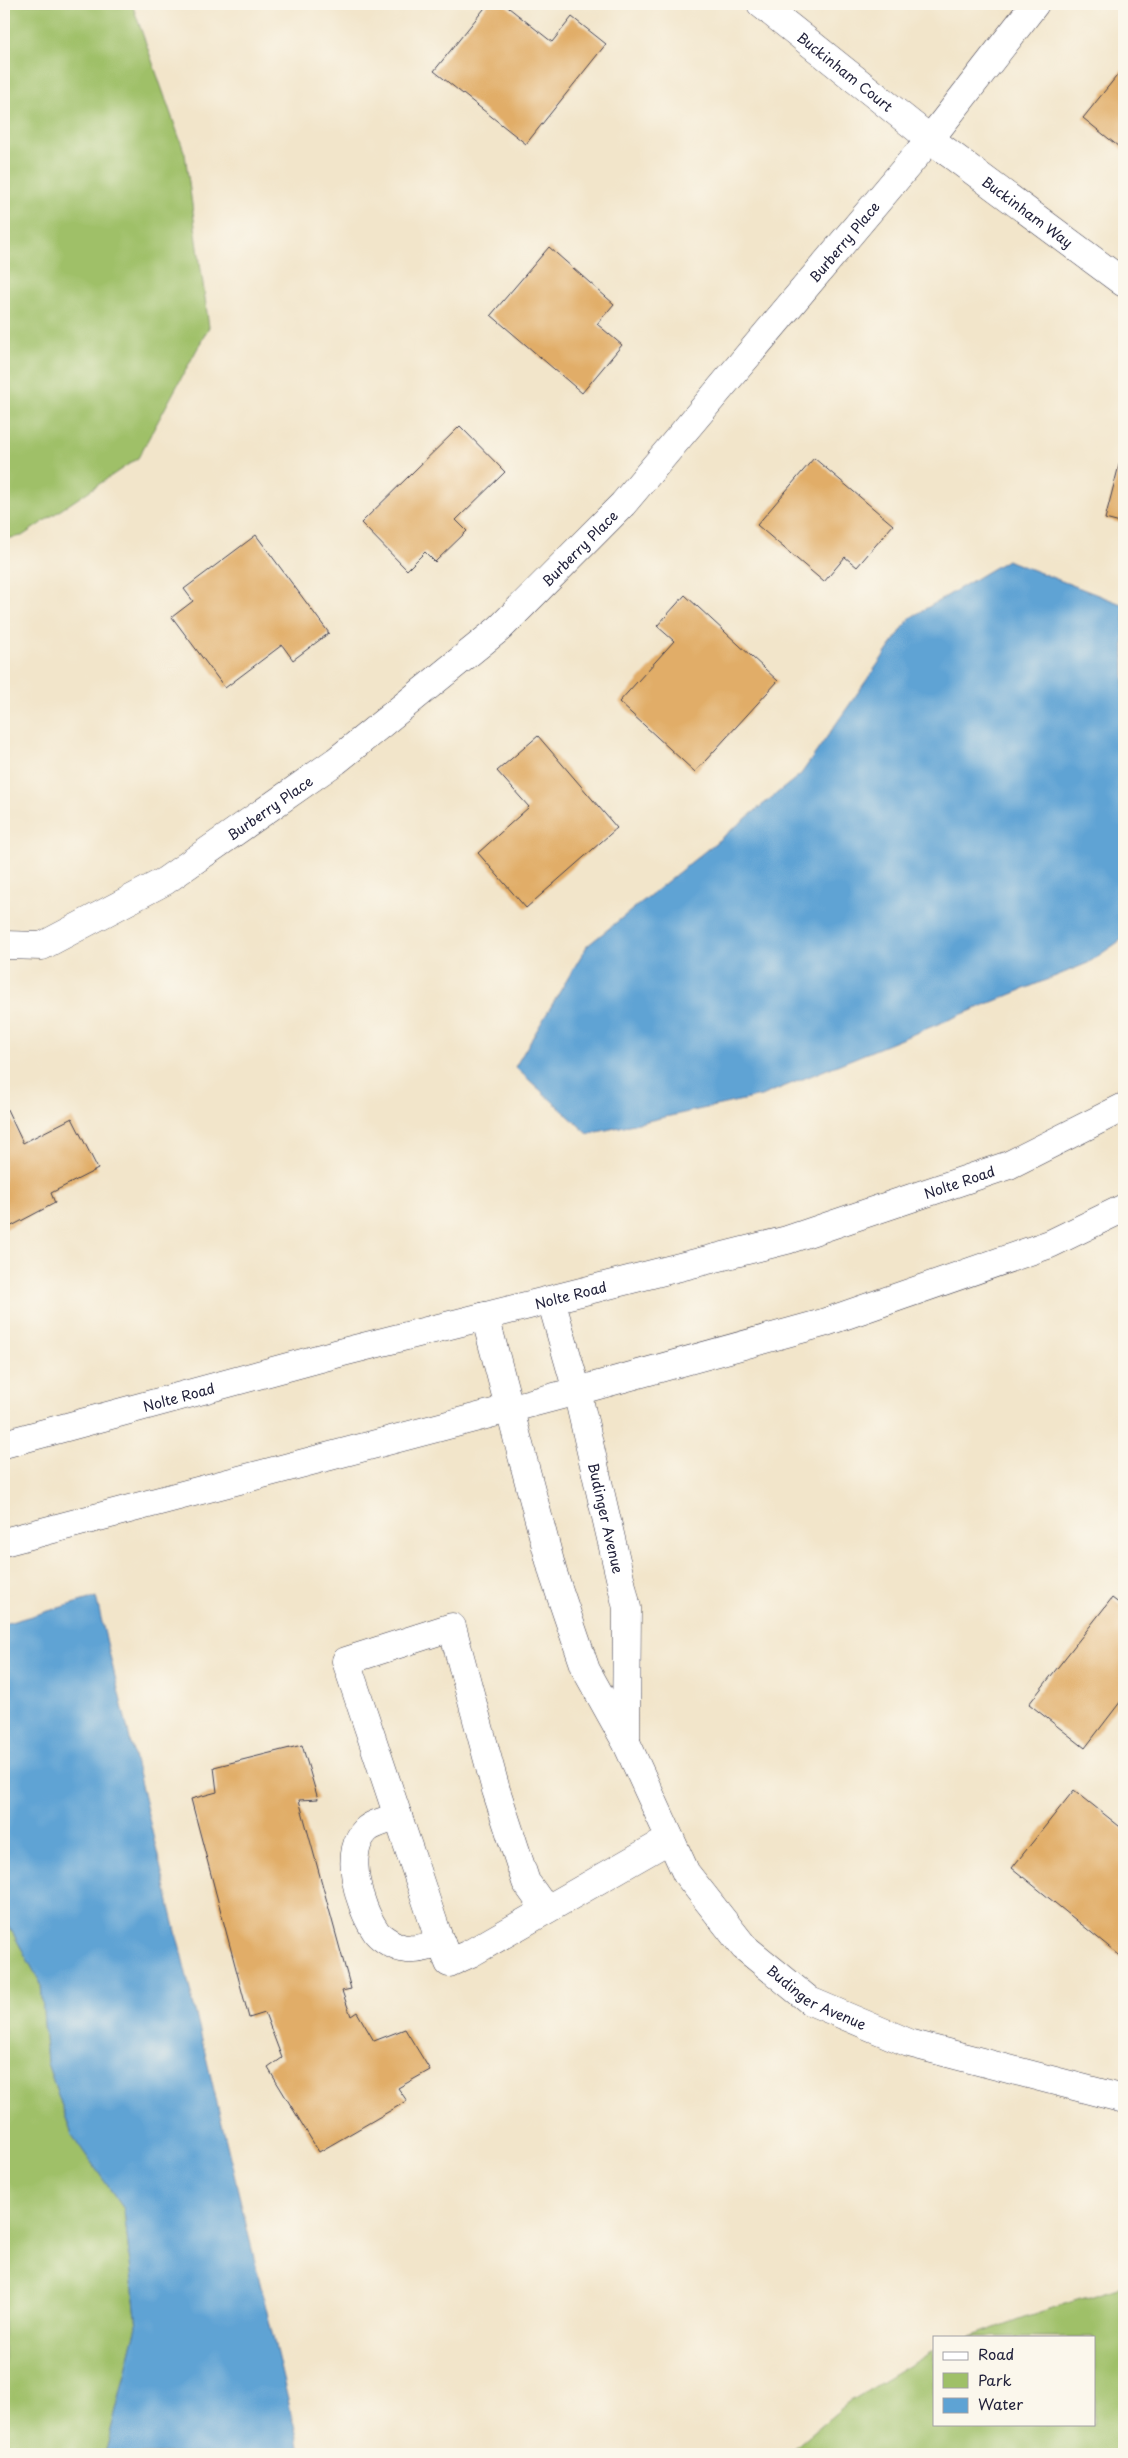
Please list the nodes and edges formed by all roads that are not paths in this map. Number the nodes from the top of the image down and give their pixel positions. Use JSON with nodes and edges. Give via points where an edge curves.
{"nodes":[{"id":1,"x":761,"y":4,"type":"edge"},
{"id":2,"x":1035,"y":4,"type":"edge"},
{"id":3,"x":930,"y":139,"type":"junction"},
{"id":4,"x":1124,"y":283,"type":"edge"},
{"id":5,"x":4,"y":945,"type":"edge"},
{"id":6,"x":1124,"y":1107,"type":"edge"},
{"id":7,"x":1124,"y":1208,"type":"edge"},
{"id":8,"x":551,"y":1300,"type":"junction"},
{"id":9,"x":485,"y":1316,"type":"junction"},
{"id":10,"x":577,"y":1391,"type":"junction"},
{"id":11,"x":509,"y":1409,"type":"junction"},
{"id":12,"x":4,"y":1444,"type":"edge"},
{"id":13,"x":4,"y":1542,"type":"edge"},
{"id":14,"x":626,"y":1742,"type":"junction"},
{"id":15,"x":398,"y":1816,"type":"junction"},
{"id":16,"x":670,"y":1839,"type":"junction"},
{"id":17,"x":546,"y":1910,"type":"junction"},
{"id":18,"x":441,"y":1943,"type":"junction"},
{"id":19,"x":1124,"y":2099,"type":"edge"}],
"edges":[{"from":1,"to":3,"type":"street","name":"Buckinham Court"},
{"from":2,"to":3,"type":"street","name":"Burberry Place"},
{"from":3,"to":4,"type":"street","name":"Buckinham Way"},
{"from":3,"to":5,"type":"street","name":"Burberry Place","via":[[623,504],[500,628],[336,761],[165,881],[42,946]]},
{"from":6,"to":8,"type":"street","name":"Nolte Road","via":[[1009,1165],[786,1240]]},
{"from":7,"to":10,"type":"street","via":[[1050,1244],[823,1322]]},
{"from":8,"to":9,"type":"street","name":"Nolte Road"},
{"from":8,"to":10,"type":"street","name":"Budinger Avenue"},
{"from":9,"to":11,"type":"street","name":"Budinger Avenue"},
{"from":9,"to":12,"type":"street","name":"Nolte Road"},
{"from":10,"to":11,"type":"street"},
{"from":10,"to":14,"type":"street","name":"Budinger Avenue","via":[[627,1608]]},
{"from":11,"to":13,"type":"street"},
{"from":11,"to":14,"type":"street","name":"Budinger Avenue","via":[[553,1573],[586,1670]]},
{"from":14,"to":16,"type":"street","name":"Budinger Avenue"},
{"from":15,"to":17,"type":"street","via":[[346,1661],[452,1627],[496,1790],[526,1882]]},
{"from":15,"to":18,"type":"street"},
{"from":15,"to":18,"type":"street","via":[[367,1829],[358,1844],[353,1866],[363,1907],[376,1932],[397,1947],[412,1949]]},
{"from":16,"to":17,"type":"street"},
{"from":16,"to":19,"type":"street","name":"Budinger Avenue","via":[[686,1873],[744,1947],[810,2001],[909,2042]]},
{"from":17,"to":18,"type":"street","via":[[449,1963]]}]}
